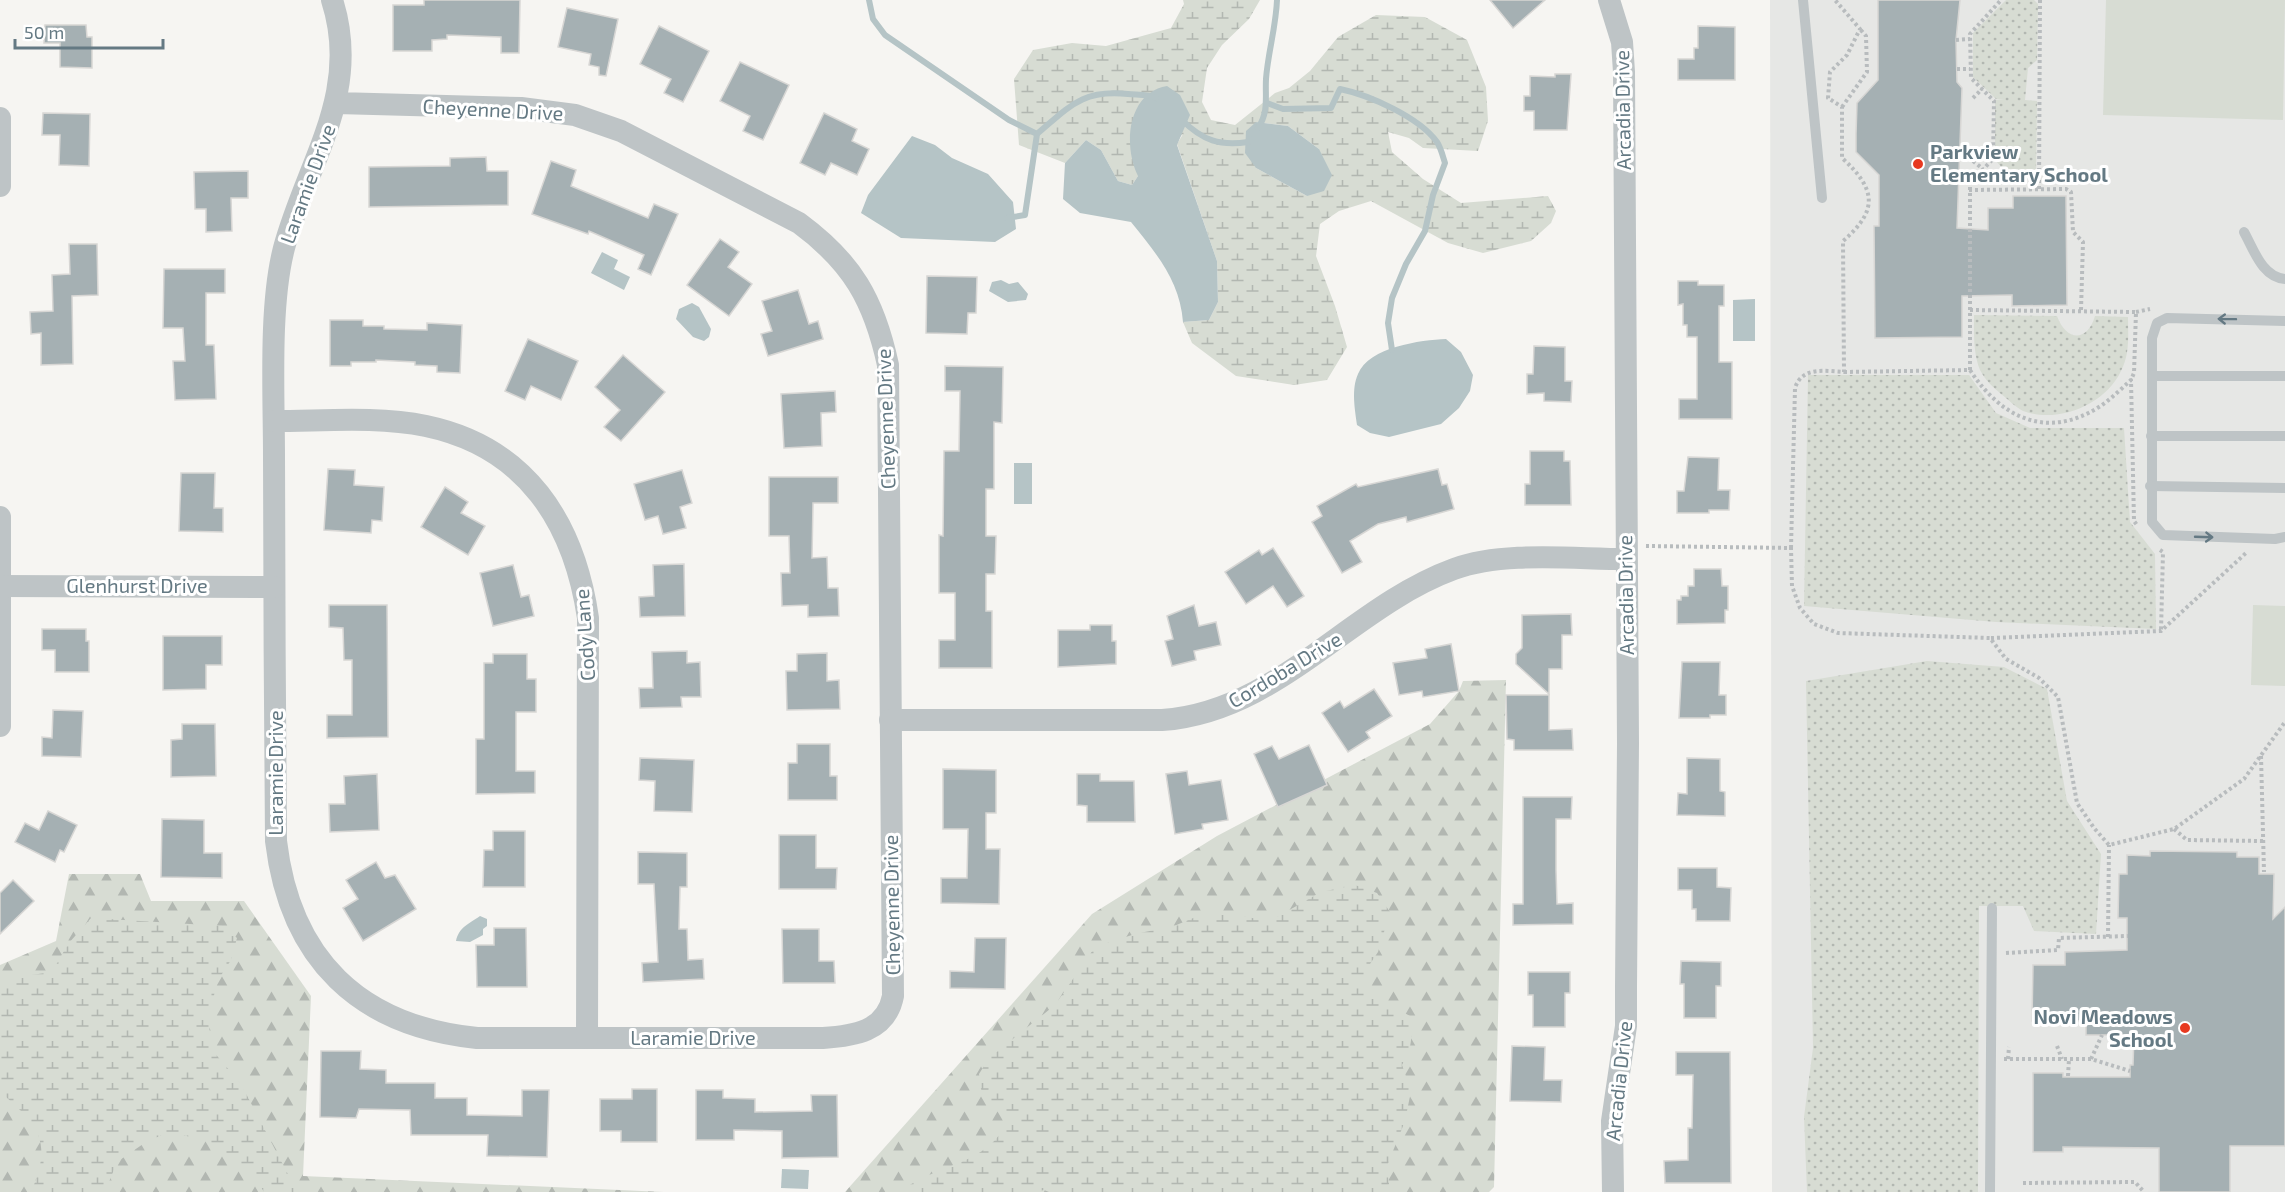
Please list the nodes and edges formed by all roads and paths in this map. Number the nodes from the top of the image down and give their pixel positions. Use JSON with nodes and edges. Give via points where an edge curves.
{"nodes":[{"id":1,"x":332,"y":0,"type":"edge"},
{"id":2,"x":1610,"y":0,"type":"edge"},
{"id":3,"x":1803,"y":0,"type":"edge"},
{"id":4,"x":1835,"y":0,"type":"edge"},
{"id":5,"x":2001,"y":0,"type":"edge"},
{"id":6,"x":2040,"y":0,"type":"edge"},
{"id":7,"x":1860,"y":29,"type":"junction"},
{"id":8,"x":1970,"y":39,"type":"junction"},
{"id":9,"x":1956,"y":40,"type":"dead end"},
{"id":10,"x":1957,"y":69,"type":"dead end"},
{"id":11,"x":1970,"y":69,"type":"junction"},
{"id":12,"x":1982,"y":89,"type":"junction"},
{"id":13,"x":1973,"y":98,"type":"dead end"},
{"id":14,"x":337,"y":103,"type":"junction"},
{"id":15,"x":1842,"y":107,"type":"junction"},
{"id":16,"x":0,"y":118,"type":"edge"},
{"id":17,"x":1973,"y":160,"type":"dead end"},
{"id":18,"x":1983,"y":169,"type":"junction"},
{"id":19,"x":0,"y":186,"type":"edge"},
{"id":20,"x":2039,"y":189,"type":"junction"},
{"id":21,"x":1970,"y":190,"type":"junction"},
{"id":22,"x":1822,"y":198,"type":"dead end"},
{"id":23,"x":2244,"y":232,"type":"dead end"},
{"id":24,"x":2285,"y":279,"type":"edge"},
{"id":25,"x":1970,"y":310,"type":"junction"},
{"id":26,"x":2081,"y":310,"type":"junction"},
{"id":27,"x":2285,"y":321,"type":"edge"},
{"id":28,"x":1970,"y":370,"type":"junction"},
{"id":29,"x":1844,"y":372,"type":"junction"},
{"id":30,"x":2152,"y":376,"type":"junction"},
{"id":31,"x":2285,"y":376,"type":"edge"},
{"id":32,"x":2131,"y":380,"type":"junction"},
{"id":33,"x":274,"y":421,"type":"junction"},
{"id":34,"x":2151,"y":436,"type":"junction"},
{"id":35,"x":2285,"y":436,"type":"edge"},
{"id":36,"x":2150,"y":486,"type":"junction"},
{"id":37,"x":2285,"y":488,"type":"edge"},
{"id":38,"x":0,"y":517,"type":"edge"},
{"id":39,"x":2139,"y":528,"type":"dead end"},
{"id":40,"x":2285,"y":537,"type":"edge"},
{"id":41,"x":1791,"y":548,"type":"junction"},
{"id":42,"x":2156,"y":548,"type":"dead end"},
{"id":43,"x":1626,"y":550,"type":"junction"},
{"id":44,"x":2247,"y":552,"type":"dead end"},
{"id":45,"x":0,"y":586,"type":"edge"},
{"id":46,"x":274,"y":587,"type":"junction"},
{"id":47,"x":2161,"y":631,"type":"junction"},
{"id":48,"x":1990,"y":638,"type":"junction"},
{"id":49,"x":890,"y":720,"type":"junction"},
{"id":50,"x":2285,"y":722,"type":"edge"},
{"id":51,"x":0,"y":726,"type":"edge"},
{"id":52,"x":2261,"y":756,"type":"junction"},
{"id":53,"x":2174,"y":829,"type":"junction"},
{"id":54,"x":2263,"y":841,"type":"junction"},
{"id":55,"x":2109,"y":845,"type":"junction"},
{"id":56,"x":2264,"y":872,"type":"dead end"},
{"id":57,"x":1992,"y":908,"type":"dead end"},
{"id":58,"x":2128,"y":936,"type":"dead end"},
{"id":59,"x":2108,"y":937,"type":"junction"},
{"id":60,"x":1991,"y":954,"type":"junction"},
{"id":61,"x":880,"y":1022,"type":"joint"},
{"id":62,"x":2102,"y":1035,"type":"dead end"},
{"id":63,"x":587,"y":1038,"type":"junction"},
{"id":64,"x":2057,"y":1046,"type":"dead end"},
{"id":65,"x":2009,"y":1047,"type":"dead end"},
{"id":66,"x":1989,"y":1058,"type":"junction"},
{"id":67,"x":2008,"y":1059,"type":"junction"},
{"id":68,"x":2062,"y":1059,"type":"junction"},
{"id":69,"x":2069,"y":1059,"type":"junction"},
{"id":70,"x":2091,"y":1059,"type":"junction"},
{"id":71,"x":2130,"y":1071,"type":"dead end"},
{"id":72,"x":2068,"y":1076,"type":"dead end"},
{"id":73,"x":2023,"y":1183,"type":"dead end"},
{"id":74,"x":1613,"y":1192,"type":"edge"},
{"id":75,"x":1990,"y":1192,"type":"edge"},
{"id":76,"x":2144,"y":1192,"type":"edge"}],
"edges":[{"from":1,"to":14,"type":"street","name":"Laramie Drive","via":[[341,54]]},
{"from":2,"to":43,"type":"street","name":"Arcadia Drive","via":[[1624,72]]},
{"from":3,"to":22,"type":"lane"},
{"from":4,"to":7,"type":"path"},
{"from":5,"to":8,"type":"path","via":[[1970,34]]},
{"from":6,"to":20,"type":"path"},
{"from":7,"to":15,"type":"path","via":[[1866,36],[1867,72]]},
{"from":7,"to":15,"type":"path","via":[[1846,55],[1830,72],[1828,98]]},
{"from":8,"to":9,"type":"path"},
{"from":8,"to":11,"type":"path"},
{"from":10,"to":11,"type":"path"},
{"from":11,"to":12,"type":"path","via":[[1971,78]]},
{"from":12,"to":13,"type":"path"},
{"from":12,"to":18,"type":"path","via":[[1994,101],[1992,159]]},
{"from":14,"to":33,"type":"street","name":"Laramie Drive","via":[[284,251],[275,336]]},
{"from":14,"to":49,"type":"street","name":"Cheyenne Drive","via":[[549,110],[598,122],[790,218],[819,238],[843,262],[868,300],[881,330],[888,365]]},
{"from":15,"to":29,"type":"path","via":[[1842,158],[1861,175],[1869,197],[1863,224],[1843,242]]},
{"from":16,"to":19,"type":"street"},
{"from":17,"to":18,"type":"path"},
{"from":18,"to":21,"type":"path","via":[[1970,183]]},
{"from":20,"to":21,"type":"path"},
{"from":20,"to":26,"type":"path","via":[[2066,189],[2073,196],[2073,232],[2083,242]]},
{"from":21,"to":25,"type":"path"},
{"from":23,"to":24,"type":"lane","via":[[2266,271]]},
{"from":25,"to":26,"type":"path"},
{"from":25,"to":28,"type":"path"},
{"from":26,"to":32,"type":"path","via":[[2136,312]]},
{"from":27,"to":30,"type":"lane","one_way":true,"via":[[2168,318],[2157,323],[2152,338]]},
{"from":28,"to":29,"type":"path"},
{"from":28,"to":32,"type":"path","via":[[1999,404],[2039,423],[2080,417]]},
{"from":29,"to":41,"type":"path","via":[[1812,371],[1797,381]]},
{"from":30,"to":31,"type":"lane"},
{"from":30,"to":34,"type":"lane"},
{"from":32,"to":39,"type":"path","via":[[2134,521]]},
{"from":33,"to":46,"type":"street","name":"Laramie Drive"},
{"from":33,"to":63,"type":"street","name":"Cody Lane","via":[[392,422],[452,434],[486,449],[525,476],[564,532],[583,587],[588,618]]},
{"from":34,"to":35,"type":"lane"},
{"from":34,"to":36,"type":"lane"},
{"from":36,"to":37,"type":"lane"},
{"from":36,"to":40,"type":"lane","one_way":true,"via":[[2152,522],[2163,536]]},
{"from":38,"to":45,"type":"street"},
{"from":41,"to":43,"type":"path"},
{"from":41,"to":48,"type":"path","via":[[1792,586],[1800,608],[1814,624],[1838,633]]},
{"from":42,"to":47,"type":"path","via":[[2163,552]]},
{"from":43,"to":49,"type":"street","name":"Cordoba Drive","via":[[1486,561],[1453,570],[1407,592],[1265,687],[1206,714],[1162,720]]},
{"from":43,"to":74,"type":"street","name":"Arcadia Drive","via":[[1626,1026],[1612,1121]]},
{"from":44,"to":47,"type":"path"},
{"from":45,"to":46,"type":"street","name":"Glenhurst Drive"},
{"from":45,"to":51,"type":"street"},
{"from":46,"to":63,"type":"street","name":"Laramie Drive","via":[[276,841],[286,896],[312,947],[353,994],[410,1025],[477,1038]]},
{"from":47,"to":48,"type":"path"},
{"from":48,"to":55,"type":"path","via":[[2006,659],[2039,678],[2058,697],[2077,802]]},
{"from":49,"to":61,"type":"street","name":"Cheyenne Drive","via":[[893,996]]},
{"from":50,"to":52,"type":"path"},
{"from":52,"to":53,"type":"path","via":[[2244,779]]},
{"from":52,"to":54,"type":"path"},
{"from":53,"to":54,"type":"path","via":[[2187,840]]},
{"from":53,"to":55,"type":"path"},
{"from":54,"to":56,"type":"path"},
{"from":55,"to":59,"type":"path"},
{"from":57,"to":60,"type":"lane"},
{"from":58,"to":59,"type":"path"},
{"from":59,"to":60,"type":"path","via":[[2059,938],[2058,950]]},
{"from":60,"to":66,"type":"lane"},
{"from":61,"to":63,"type":"street","name":"Laramie Drive","via":[[865,1032],[839,1037]]},
{"from":62,"to":70,"type":"path"},
{"from":64,"to":68,"type":"path"},
{"from":65,"to":67,"type":"path"},
{"from":66,"to":67,"type":"path"},
{"from":66,"to":75,"type":"lane"},
{"from":67,"to":68,"type":"path"},
{"from":68,"to":69,"type":"path"},
{"from":69,"to":70,"type":"path"},
{"from":69,"to":72,"type":"path"},
{"from":70,"to":71,"type":"path"},
{"from":73,"to":76,"type":"path","via":[[2135,1182]]}]}
